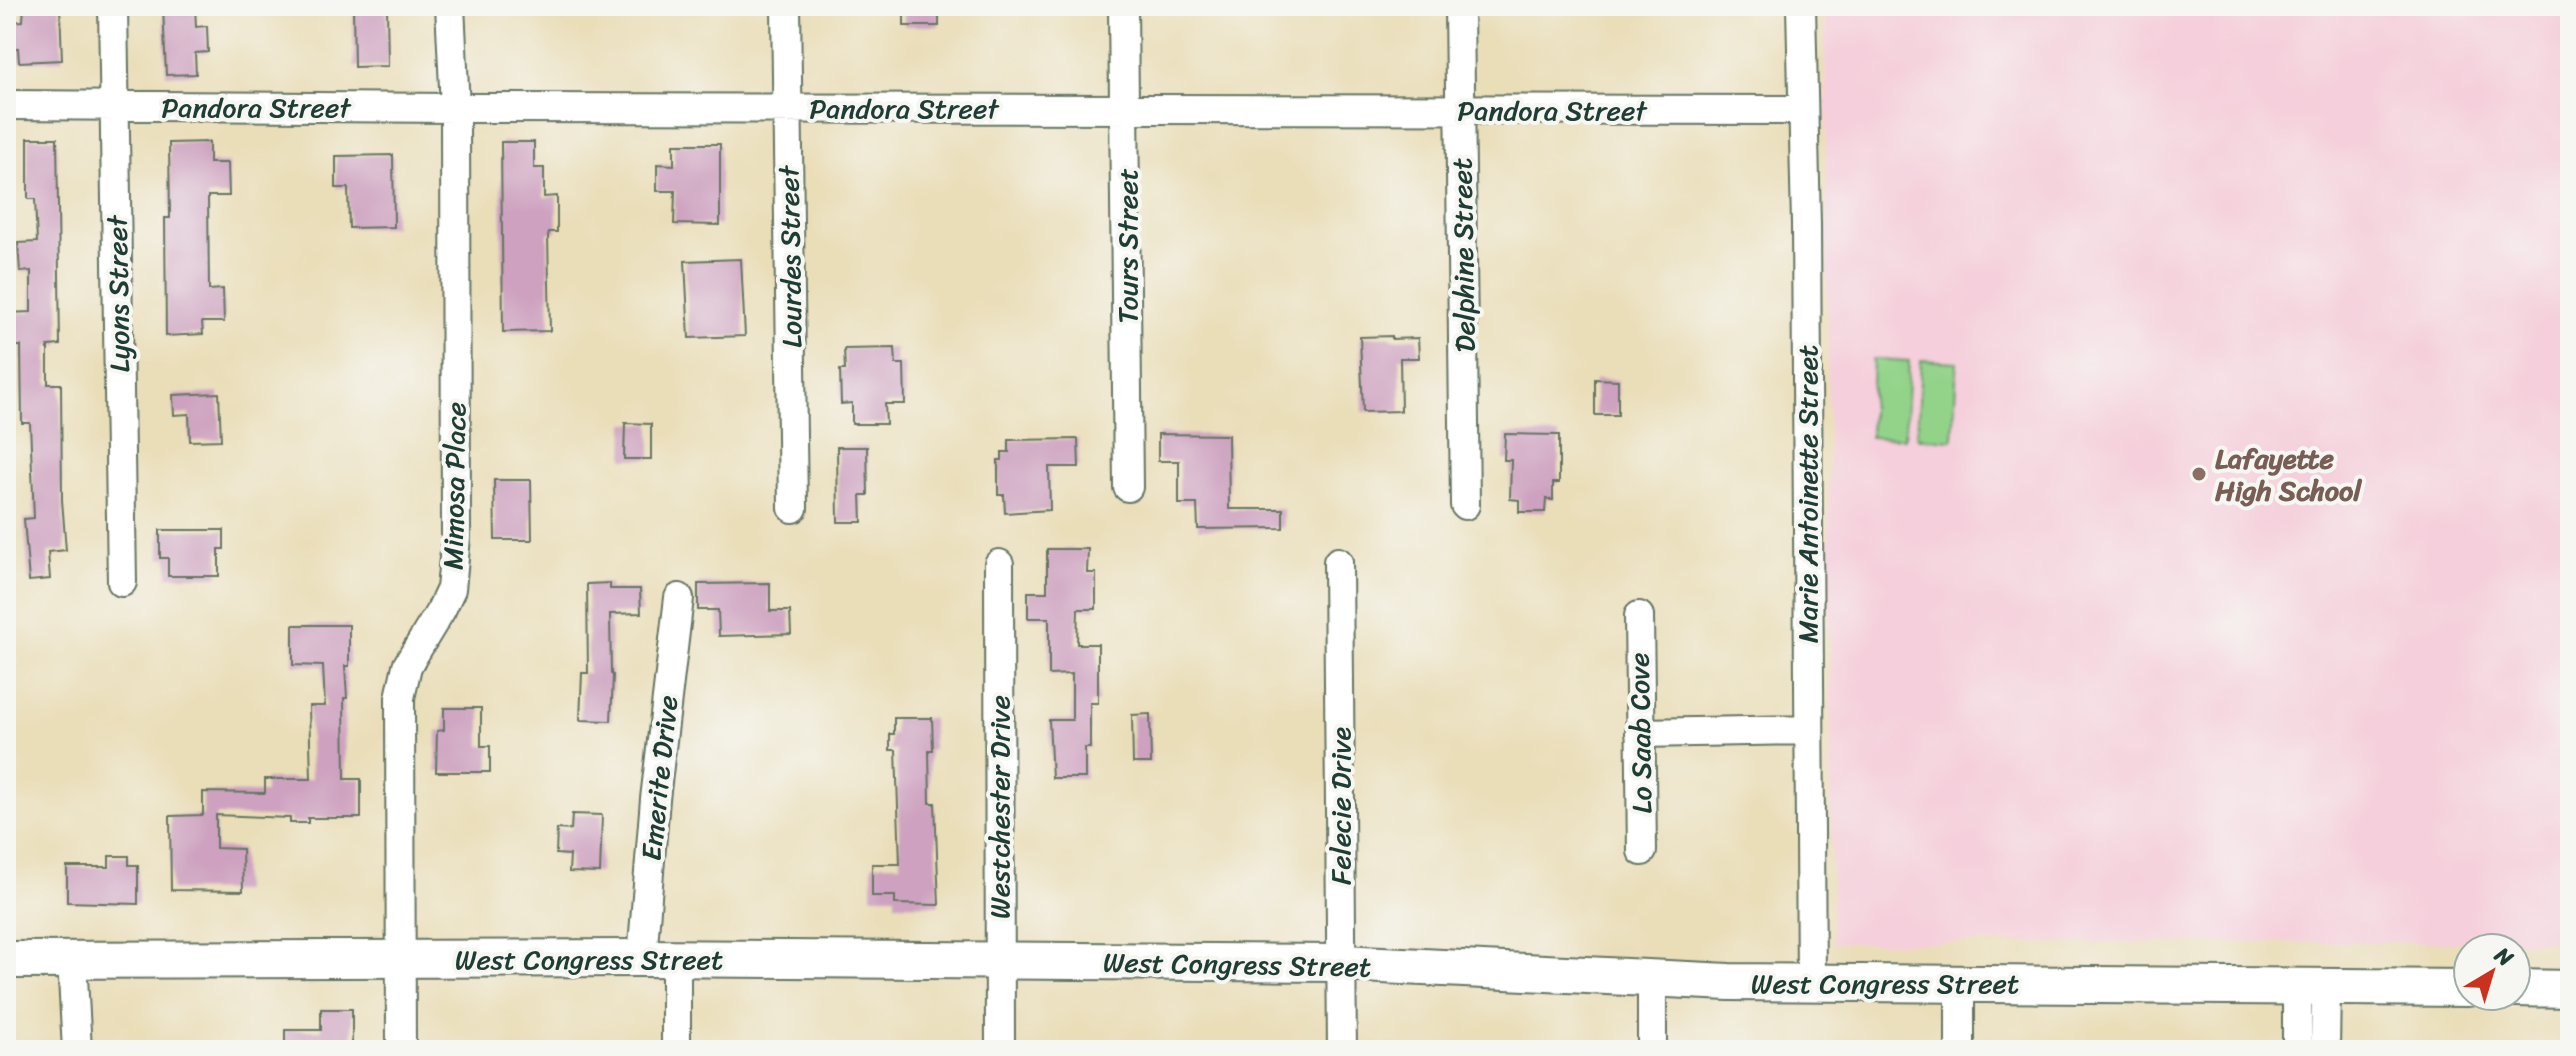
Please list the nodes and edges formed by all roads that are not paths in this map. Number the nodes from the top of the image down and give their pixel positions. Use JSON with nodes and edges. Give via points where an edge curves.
{"nodes":[{"id":1,"x":113,"y":6,"type":"edge"},
{"id":2,"x":450,"y":6,"type":"edge"},
{"id":3,"x":786,"y":6,"type":"edge"},
{"id":4,"x":1123,"y":6,"type":"edge"},
{"id":5,"x":1459,"y":6,"type":"edge"},
{"id":6,"x":1801,"y":6,"type":"edge"},
{"id":7,"x":6,"y":105,"type":"edge"},
{"id":8,"x":115,"y":107,"type":"junction"},
{"id":9,"x":455,"y":108,"type":"junction"},
{"id":10,"x":788,"y":108,"type":"junction"},
{"id":11,"x":1126,"y":109,"type":"junction"},
{"id":12,"x":1461,"y":110,"type":"junction"},
{"id":13,"x":1803,"y":110,"type":"junction"},
{"id":14,"x":1128,"y":487,"type":"dead end"},
{"id":15,"x":1465,"y":505,"type":"dead end"},
{"id":16,"x":793,"y":508,"type":"dead end"},
{"id":17,"x":1338,"y":562,"type":"dead end"},
{"id":18,"x":999,"y":564,"type":"dead end"},
{"id":19,"x":122,"y":582,"type":"dead end"},
{"id":20,"x":679,"y":598,"type":"dead end"},
{"id":21,"x":1639,"y":616,"type":"dead end"},
{"id":22,"x":1809,"y":730,"type":"junction"},
{"id":23,"x":1640,"y":733,"type":"junction"},
{"id":24,"x":1642,"y":851,"type":"dead end"},
{"id":25,"x":400,"y":958,"type":"junction"},
{"id":26,"x":659,"y":959,"type":"junction"},
{"id":27,"x":6,"y":960,"type":"edge"},
{"id":28,"x":72,"y":960,"type":"junction"},
{"id":29,"x":999,"y":962,"type":"junction"},
{"id":30,"x":1341,"y":963,"type":"junction"},
{"id":31,"x":1652,"y":979,"type":"junction"},
{"id":32,"x":1960,"y":982,"type":"junction"},
{"id":33,"x":1811,"y":983,"type":"junction"},
{"id":34,"x":2311,"y":987,"type":"junction"},
{"id":35,"x":2452,"y":988,"type":"edge"},
{"id":36,"x":2532,"y":988,"type":"edge"},
{"id":37,"x":2570,"y":989,"type":"edge"},
{"id":38,"x":77,"y":1050,"type":"edge"},
{"id":39,"x":401,"y":1050,"type":"edge"},
{"id":40,"x":676,"y":1050,"type":"edge"},
{"id":41,"x":1000,"y":1050,"type":"edge"},
{"id":42,"x":1342,"y":1050,"type":"edge"},
{"id":43,"x":1652,"y":1050,"type":"edge"},
{"id":44,"x":1960,"y":1050,"type":"edge"},
{"id":45,"x":2297,"y":1050,"type":"edge"},
{"id":46,"x":2325,"y":1050,"type":"edge"}],
"edges":[{"from":1,"to":8,"type":"street","name":"Lyons Street"},
{"from":2,"to":9,"type":"street","name":"Mimosa Place"},
{"from":3,"to":10,"type":"street","name":"Lourdes Street"},
{"from":4,"to":11,"type":"street","name":"Tours Street"},
{"from":5,"to":12,"type":"street","name":"Delphine Street"},
{"from":6,"to":13,"type":"street","name":"Marie Antoinette Street"},
{"from":7,"to":8,"type":"street","name":"Pandora Street"},
{"from":8,"to":9,"type":"street","name":"Pandora Street"},
{"from":8,"to":19,"type":"street","name":"Lyons Street"},
{"from":9,"to":10,"type":"street","name":"Pandora Street"},
{"from":9,"to":25,"type":"street","name":"Mimosa Place","via":[[456,537],[451,589],[407,666],[400,698]]},
{"from":10,"to":11,"type":"street","name":"Pandora Street"},
{"from":10,"to":16,"type":"street","name":"Lourdes Street"},
{"from":11,"to":12,"type":"street","name":"Pandora Street"},
{"from":11,"to":14,"type":"street","name":"Tours Street"},
{"from":12,"to":13,"type":"street","name":"Pandora Street"},
{"from":12,"to":15,"type":"street","name":"Delphine Street"},
{"from":13,"to":22,"type":"street","name":"Marie Antoinette Street"},
{"from":17,"to":30,"type":"street","name":"Felecie Drive"},
{"from":18,"to":29,"type":"street","name":"Westchester Drive"},
{"from":20,"to":26,"type":"street","name":"Emerite Drive","via":[[655,799]]},
{"from":21,"to":23,"type":"street","name":"Lo Saab Cove"},
{"from":22,"to":23,"type":"street"},
{"from":22,"to":33,"type":"street","name":"Marie Antoinette Street"},
{"from":23,"to":24,"type":"street","name":"Lo Saab Cove"},
{"from":25,"to":26,"type":"main road","name":"West Congress Street"},
{"from":25,"to":28,"type":"main road","name":"West Congress Street"},
{"from":25,"to":39,"type":"street","name":"Mimosa Place"},
{"from":26,"to":29,"type":"main road","name":"West Congress Street"},
{"from":26,"to":40,"type":"street","name":"Emerite Drive"},
{"from":27,"to":28,"type":"main road","name":"West Congress Street"},
{"from":28,"to":38,"type":"street"},
{"from":29,"to":30,"type":"main road","name":"West Congress Street"},
{"from":29,"to":41,"type":"street","name":"Westchester Drive"},
{"from":30,"to":31,"type":"main road","name":"West Congress Street"},
{"from":30,"to":42,"type":"street","name":"Felecie Drive"},
{"from":31,"to":33,"type":"main road","name":"West Congress Street"},
{"from":31,"to":43,"type":"street"},
{"from":32,"to":33,"type":"main road","name":"West Congress Street"},
{"from":32,"to":34,"type":"main road","name":"West Congress Street"},
{"from":32,"to":44,"type":"street"},
{"from":34,"to":35,"type":"main road","name":"West Congress Street"},
{"from":34,"to":45,"type":"street"},
{"from":34,"to":46,"type":"street"},
{"from":36,"to":37,"type":"main road"}]}
